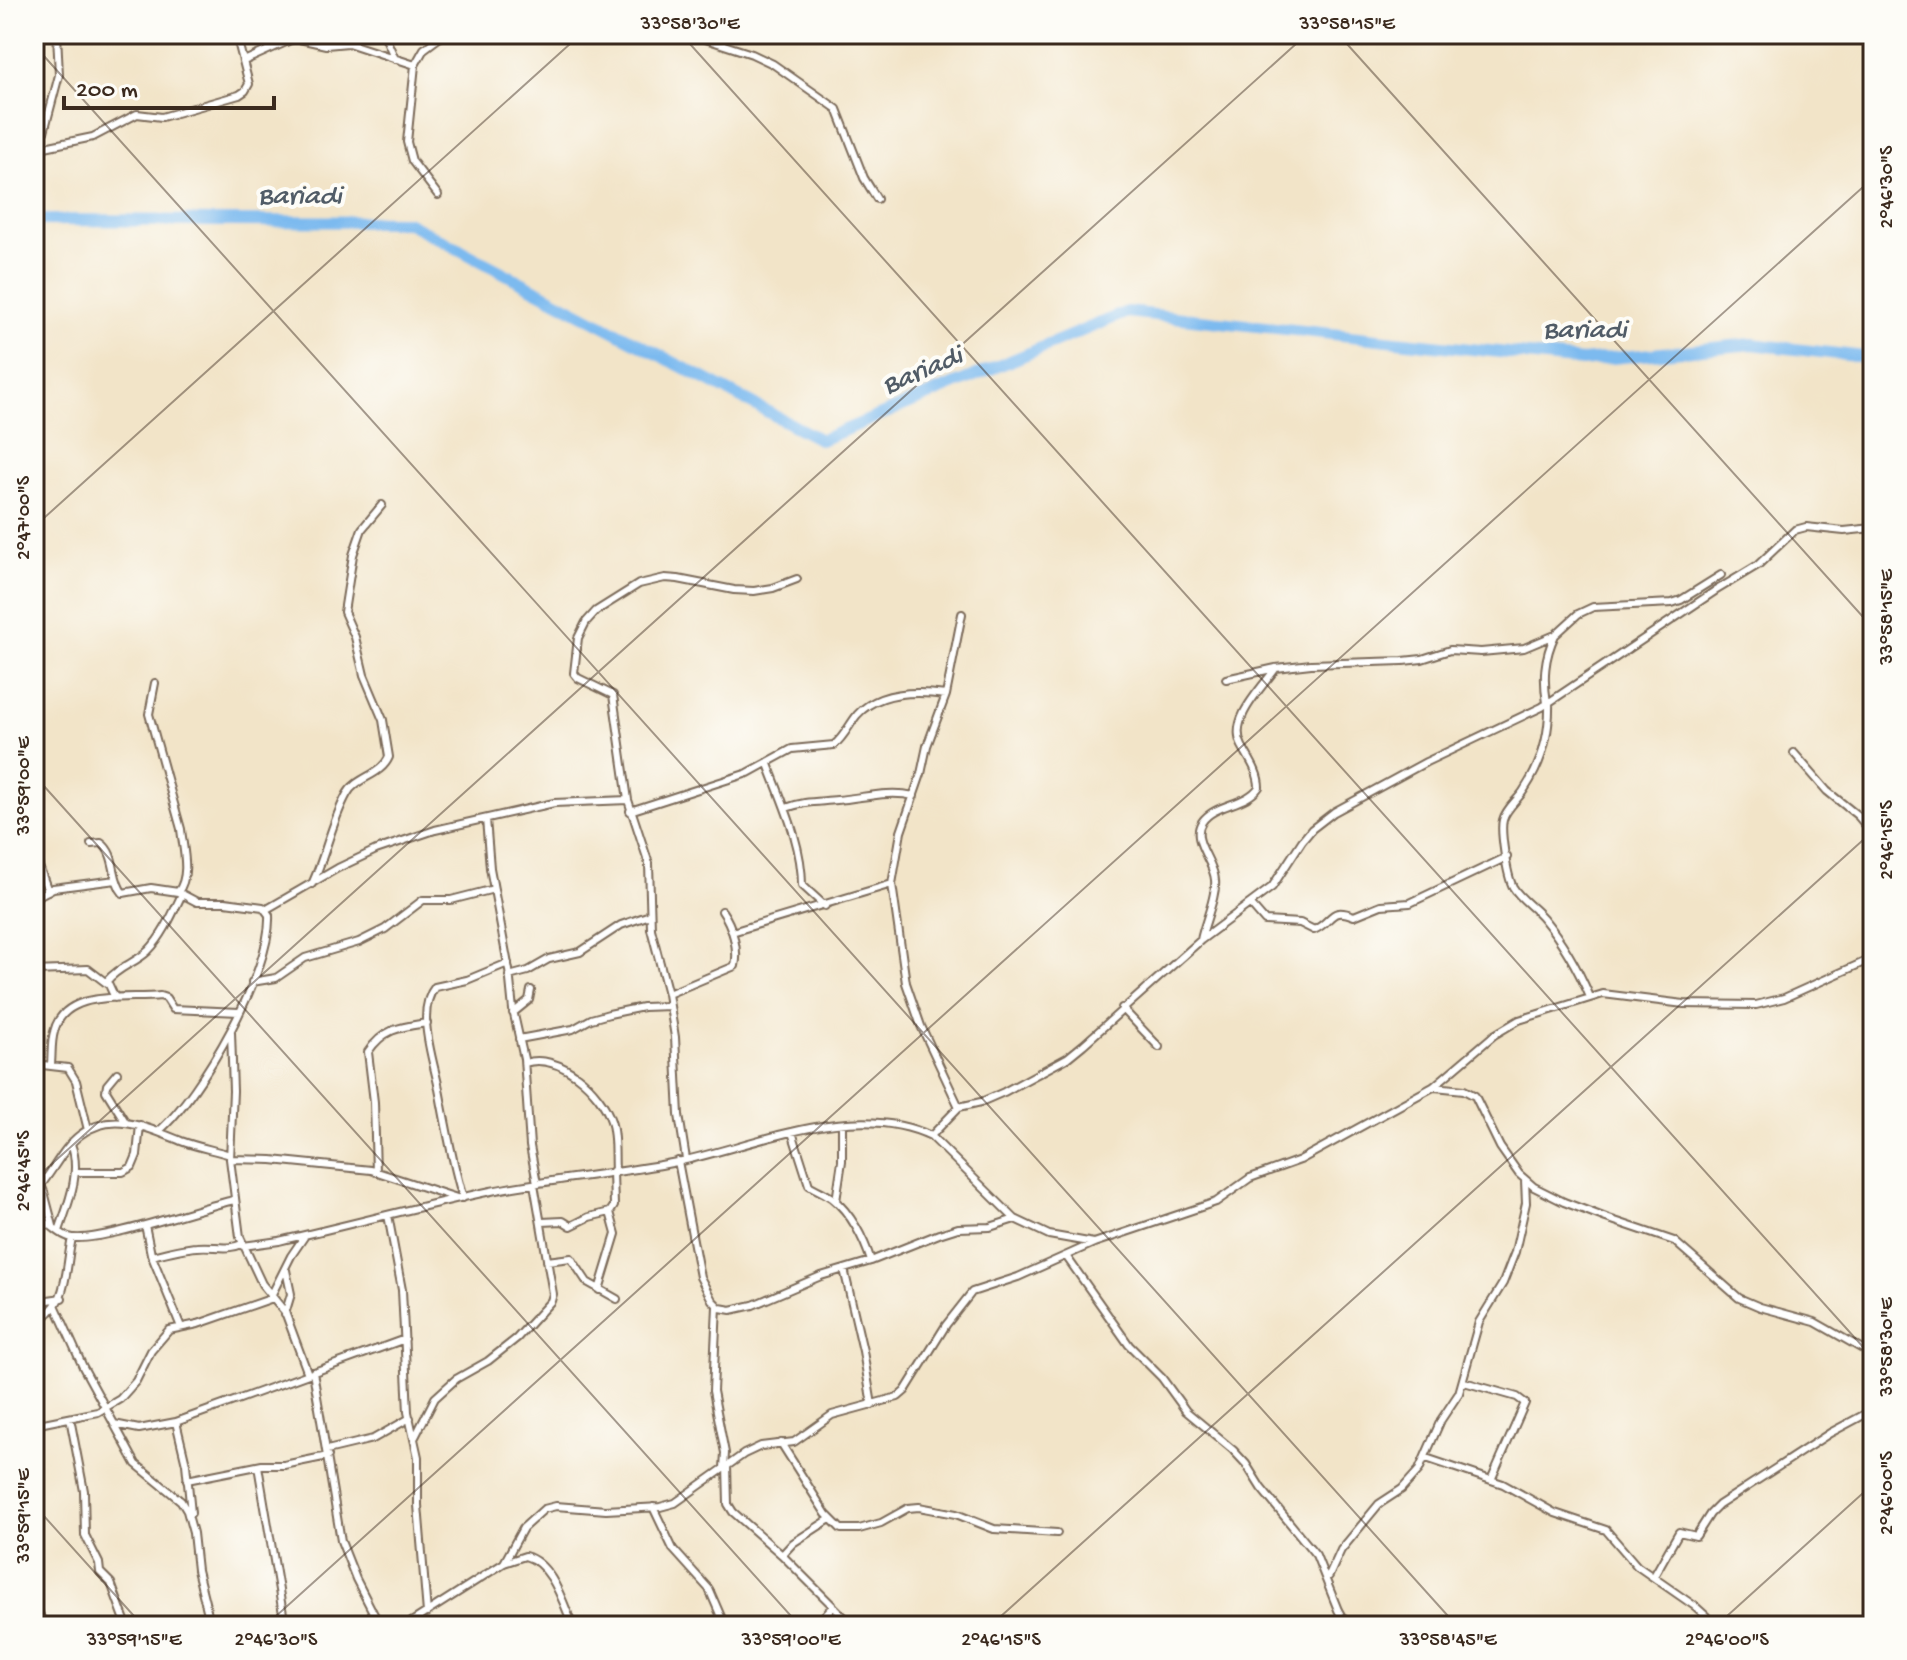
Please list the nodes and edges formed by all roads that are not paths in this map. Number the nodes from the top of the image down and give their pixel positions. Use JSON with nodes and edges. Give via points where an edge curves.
{"nodes":[{"id":1,"x":57,"y":34,"type":"edge"},
{"id":2,"x":236,"y":34,"type":"edge"},
{"id":3,"x":384,"y":34,"type":"edge"},
{"id":4,"x":444,"y":34,"type":"edge"},
{"id":5,"x":690,"y":34,"type":"edge"},
{"id":6,"x":698,"y":35,"type":"edge"},
{"id":7,"x":395,"y":59,"type":"junction"},
{"id":8,"x":244,"y":61,"type":"junction"},
{"id":9,"x":415,"y":65,"type":"junction"},
{"id":10,"x":34,"y":149,"type":"edge"},
{"id":11,"x":438,"y":195,"type":"dead end"},
{"id":12,"x":877,"y":199,"type":"dead end"},
{"id":13,"x":382,"y":505,"type":"dead end"},
{"id":14,"x":1873,"y":528,"type":"edge"},
{"id":15,"x":1721,"y":575,"type":"dead end"},
{"id":16,"x":797,"y":579,"type":"dead end"},
{"id":17,"x":962,"y":614,"type":"dead end"},
{"id":18,"x":1555,"y":635,"type":"junction"},
{"id":19,"x":1276,"y":668,"type":"junction"},
{"id":20,"x":1226,"y":679,"type":"dead end"},
{"id":21,"x":155,"y":683,"type":"dead end"},
{"id":22,"x":946,"y":695,"type":"junction"},
{"id":23,"x":1548,"y":703,"type":"junction"},
{"id":24,"x":1794,"y":753,"type":"dead end"},
{"id":25,"x":768,"y":764,"type":"junction"},
{"id":26,"x":914,"y":796,"type":"junction"},
{"id":27,"x":628,"y":800,"type":"junction"},
{"id":28,"x":786,"y":808,"type":"junction"},
{"id":29,"x":630,"y":811,"type":"junction"},
{"id":30,"x":486,"y":819,"type":"junction"},
{"id":31,"x":1873,"y":834,"type":"edge"},
{"id":32,"x":91,"y":844,"type":"dead end"},
{"id":33,"x":34,"y":853,"type":"edge"},
{"id":34,"x":1507,"y":857,"type":"junction"},
{"id":35,"x":116,"y":880,"type":"junction"},
{"id":36,"x":312,"y":884,"type":"junction"},
{"id":37,"x":892,"y":884,"type":"junction"},
{"id":38,"x":494,"y":889,"type":"junction"},
{"id":39,"x":48,"y":891,"type":"junction"},
{"id":40,"x":180,"y":893,"type":"junction"},
{"id":41,"x":34,"y":898,"type":"edge"},
{"id":42,"x":1251,"y":905,"type":"junction"},
{"id":43,"x":825,"y":906,"type":"junction"},
{"id":44,"x":267,"y":909,"type":"junction"},
{"id":45,"x":722,"y":911,"type":"dead end"},
{"id":46,"x":650,"y":915,"type":"junction"},
{"id":47,"x":732,"y":932,"type":"junction"},
{"id":48,"x":1201,"y":940,"type":"junction"},
{"id":49,"x":1873,"y":958,"type":"edge"},
{"id":50,"x":508,"y":963,"type":"junction"},
{"id":51,"x":34,"y":971,"type":"edge"},
{"id":52,"x":509,"y":976,"type":"junction"},
{"id":53,"x":106,"y":982,"type":"junction"},
{"id":54,"x":252,"y":982,"type":"junction"},
{"id":55,"x":531,"y":990,"type":"dead end"},
{"id":56,"x":668,"y":994,"type":"junction"},
{"id":57,"x":1590,"y":997,"type":"junction"},
{"id":58,"x":115,"y":998,"type":"junction"},
{"id":59,"x":670,"y":1006,"type":"junction"},
{"id":60,"x":1122,"y":1008,"type":"junction"},
{"id":61,"x":239,"y":1012,"type":"junction"},
{"id":62,"x":513,"y":1013,"type":"junction"},
{"id":63,"x":427,"y":1023,"type":"junction"},
{"id":64,"x":231,"y":1029,"type":"junction"},
{"id":65,"x":519,"y":1039,"type":"junction"},
{"id":66,"x":1159,"y":1047,"type":"dead end"},
{"id":67,"x":525,"y":1063,"type":"junction"},
{"id":68,"x":34,"y":1064,"type":"edge"},
{"id":69,"x":51,"y":1064,"type":"junction"},
{"id":70,"x":117,"y":1073,"type":"dead end"},
{"id":71,"x":1433,"y":1087,"type":"junction"},
{"id":72,"x":959,"y":1107,"type":"junction"},
{"id":73,"x":126,"y":1123,"type":"junction"},
{"id":74,"x":140,"y":1125,"type":"junction"},
{"id":75,"x":842,"y":1125,"type":"junction"},
{"id":76,"x":88,"y":1130,"type":"junction"},
{"id":77,"x":159,"y":1131,"type":"junction"},
{"id":78,"x":792,"y":1132,"type":"junction"},
{"id":79,"x":931,"y":1136,"type":"junction"},
{"id":80,"x":71,"y":1144,"type":"junction"},
{"id":81,"x":230,"y":1157,"type":"junction"},
{"id":82,"x":682,"y":1160,"type":"junction"},
{"id":83,"x":34,"y":1167,"type":"edge"},
{"id":84,"x":614,"y":1171,"type":"junction"},
{"id":85,"x":75,"y":1172,"type":"junction"},
{"id":86,"x":376,"y":1172,"type":"junction"},
{"id":87,"x":1525,"y":1180,"type":"junction"},
{"id":88,"x":536,"y":1183,"type":"junction"},
{"id":89,"x":41,"y":1185,"type":"junction"},
{"id":90,"x":461,"y":1198,"type":"junction"},
{"id":91,"x":234,"y":1200,"type":"junction"},
{"id":92,"x":836,"y":1201,"type":"junction"},
{"id":93,"x":610,"y":1212,"type":"junction"},
{"id":94,"x":388,"y":1215,"type":"junction"},
{"id":95,"x":1015,"y":1219,"type":"junction"},
{"id":96,"x":542,"y":1222,"type":"junction"},
{"id":97,"x":145,"y":1225,"type":"junction"},
{"id":98,"x":34,"y":1227,"type":"edge"},
{"id":99,"x":56,"y":1228,"type":"junction"},
{"id":100,"x":305,"y":1235,"type":"junction"},
{"id":101,"x":72,"y":1238,"type":"junction"},
{"id":102,"x":1094,"y":1243,"type":"junction"},
{"id":103,"x":242,"y":1245,"type":"junction"},
{"id":104,"x":152,"y":1256,"type":"junction"},
{"id":105,"x":1066,"y":1256,"type":"junction"},
{"id":106,"x":547,"y":1261,"type":"junction"},
{"id":107,"x":871,"y":1261,"type":"junction"},
{"id":108,"x":844,"y":1269,"type":"junction"},
{"id":109,"x":286,"y":1270,"type":"junction"},
{"id":110,"x":599,"y":1290,"type":"junction"},
{"id":111,"x":272,"y":1297,"type":"junction"},
{"id":112,"x":62,"y":1298,"type":"junction"},
{"id":113,"x":617,"y":1299,"type":"dead end"},
{"id":114,"x":34,"y":1302,"type":"edge"},
{"id":115,"x":717,"y":1306,"type":"junction"},
{"id":116,"x":56,"y":1307,"type":"junction"},
{"id":117,"x":285,"y":1314,"type":"junction"},
{"id":118,"x":34,"y":1324,"type":"edge"},
{"id":119,"x":181,"y":1327,"type":"junction"},
{"id":120,"x":405,"y":1339,"type":"junction"},
{"id":121,"x":1873,"y":1356,"type":"edge"},
{"id":122,"x":310,"y":1373,"type":"junction"},
{"id":123,"x":1464,"y":1382,"type":"junction"},
{"id":124,"x":872,"y":1405,"type":"junction"},
{"id":125,"x":106,"y":1408,"type":"junction"},
{"id":126,"x":1873,"y":1408,"type":"edge"},
{"id":127,"x":70,"y":1418,"type":"junction"},
{"id":128,"x":410,"y":1418,"type":"junction"},
{"id":129,"x":176,"y":1422,"type":"junction"},
{"id":130,"x":114,"y":1424,"type":"junction"},
{"id":131,"x":34,"y":1425,"type":"edge"},
{"id":132,"x":415,"y":1437,"type":"junction"},
{"id":133,"x":781,"y":1443,"type":"junction"},
{"id":134,"x":327,"y":1453,"type":"junction"},
{"id":135,"x":1426,"y":1458,"type":"junction"},
{"id":136,"x":258,"y":1466,"type":"junction"},
{"id":137,"x":725,"y":1466,"type":"junction"},
{"id":138,"x":187,"y":1480,"type":"junction"},
{"id":139,"x":1491,"y":1480,"type":"junction"},
{"id":140,"x":653,"y":1507,"type":"junction"},
{"id":141,"x":830,"y":1519,"type":"junction"},
{"id":142,"x":193,"y":1533,"type":"junction"},
{"id":143,"x":1057,"y":1533,"type":"dead end"},
{"id":144,"x":782,"y":1555,"type":"junction"},
{"id":145,"x":504,"y":1563,"type":"junction"},
{"id":146,"x":1329,"y":1576,"type":"dead end"},
{"id":147,"x":1654,"y":1576,"type":"junction"},
{"id":148,"x":34,"y":1600,"type":"edge"},
{"id":149,"x":833,"y":1606,"type":"junction"},
{"id":150,"x":427,"y":1613,"type":"junction"},
{"id":151,"x":845,"y":1618,"type":"junction"},
{"id":152,"x":44,"y":1626,"type":"edge"},
{"id":153,"x":127,"y":1626,"type":"edge"},
{"id":154,"x":211,"y":1626,"type":"edge"},
{"id":155,"x":288,"y":1626,"type":"edge"},
{"id":156,"x":380,"y":1626,"type":"edge"},
{"id":157,"x":405,"y":1626,"type":"edge"},
{"id":158,"x":573,"y":1626,"type":"edge"},
{"id":159,"x":725,"y":1626,"type":"edge"},
{"id":160,"x":815,"y":1626,"type":"edge"},
{"id":161,"x":839,"y":1626,"type":"edge"},
{"id":162,"x":853,"y":1626,"type":"edge"},
{"id":163,"x":1347,"y":1626,"type":"edge"},
{"id":164,"x":1710,"y":1626,"type":"edge"}],
"edges":[{"from":1,"to":10,"type":"street","via":[[59,75],[44,132]]},
{"from":2,"to":8,"type":"street"},
{"from":3,"to":7,"type":"street"},
{"from":4,"to":9,"type":"street","via":[[424,49]]},
{"from":5,"to":6,"type":"street"},
{"from":6,"to":12,"type":"street","via":[[773,64],[837,109]]},
{"from":7,"to":8,"type":"street","via":[[348,43],[326,45],[295,38]]},
{"from":7,"to":9,"type":"street"},
{"from":8,"to":10,"type":"street","via":[[249,86],[239,95],[162,117],[137,114],[93,137]]},
{"from":9,"to":11,"type":"street","via":[[408,152]]},
{"from":13,"to":36,"type":"street","via":[[362,529],[344,612],[383,720],[389,757],[347,794]]},
{"from":14,"to":23,"type":"street","via":[[1795,530],[1758,565]]},
{"from":15,"to":18,"type":"street","via":[[1672,603],[1593,607]]},
{"from":16,"to":27,"type":"street","via":[[754,591],[665,578],[630,589],[586,622],[578,638],[574,673],[613,695]]},
{"from":17,"to":22,"type":"street"},
{"from":18,"to":19,"type":"street","via":[[1501,651],[1450,650],[1422,659]]},
{"from":18,"to":23,"type":"street","via":[[1544,669]]},
{"from":19,"to":20,"type":"street"},
{"from":19,"to":48,"type":"street","via":[[1237,728],[1259,787],[1206,818],[1199,829],[1215,878]]},
{"from":21,"to":40,"type":"street","via":[[149,714],[181,829],[185,878]]},
{"from":22,"to":25,"type":"street","via":[[907,692],[867,706],[834,745],[792,749]]},
{"from":22,"to":26,"type":"street"},
{"from":23,"to":34,"type":"street","via":[[1550,730],[1543,753],[1504,816]]},
{"from":23,"to":42,"type":"street","via":[[1334,812],[1312,829],[1272,887]]},
{"from":24,"to":31,"type":"street"},
{"from":25,"to":28,"type":"street"},
{"from":25,"to":29,"type":"street"},
{"from":26,"to":28,"type":"street","via":[[814,800]]},
{"from":26,"to":37,"type":"street"},
{"from":27,"to":29,"type":"street"},
{"from":27,"to":30,"type":"street","via":[[554,803]]},
{"from":28,"to":43,"type":"street","via":[[802,885]]},
{"from":29,"to":46,"type":"street","via":[[649,864]]},
{"from":30,"to":36,"type":"street","via":[[387,845]]},
{"from":30,"to":38,"type":"street"},
{"from":32,"to":35,"type":"street","via":[[108,849]]},
{"from":33,"to":39,"type":"street"},
{"from":34,"to":42,"type":"street","via":[[1404,905],[1381,905],[1354,916],[1338,912],[1314,930],[1300,923],[1265,921]]},
{"from":34,"to":57,"type":"street","via":[[1513,886],[1555,933]]},
{"from":35,"to":39,"type":"street"},
{"from":35,"to":40,"type":"street","via":[[125,893],[151,888]]},
{"from":36,"to":44,"type":"street"},
{"from":37,"to":43,"type":"street"},
{"from":37,"to":72,"type":"street","via":[[906,983]]},
{"from":38,"to":50,"type":"street"},
{"from":38,"to":54,"type":"street","via":[[451,900],[423,900],[359,942],[305,958],[276,978]]},
{"from":39,"to":41,"type":"street"},
{"from":40,"to":44,"type":"street","via":[[197,902]]},
{"from":40,"to":53,"type":"street","via":[[147,952],[122,965]]},
{"from":42,"to":48,"type":"street"},
{"from":43,"to":47,"type":"street"},
{"from":44,"to":54,"type":"street","via":[[268,943]]},
{"from":45,"to":47,"type":"street"},
{"from":46,"to":52,"type":"street","via":[[621,925],[580,952]]},
{"from":46,"to":56,"type":"street"},
{"from":47,"to":56,"type":"street","via":[[735,966]]},
{"from":48,"to":60,"type":"street"},
{"from":49,"to":57,"type":"street","via":[[1756,1005]]},
{"from":50,"to":52,"type":"street"},
{"from":50,"to":63,"type":"street","via":[[435,987]]},
{"from":51,"to":53,"type":"street","via":[[88,969]]},
{"from":52,"to":62,"type":"street"},
{"from":53,"to":58,"type":"street"},
{"from":54,"to":61,"type":"street"},
{"from":55,"to":62,"type":"street","via":[[529,1000]]},
{"from":56,"to":59,"type":"street"},
{"from":57,"to":71,"type":"street","via":[[1508,1026]]},
{"from":58,"to":61,"type":"street","via":[[163,996],[175,1009]]},
{"from":58,"to":69,"type":"street","via":[[87,1001],[61,1016]]},
{"from":59,"to":65,"type":"street","via":[[609,1014],[573,1029]]},
{"from":59,"to":82,"type":"street"},
{"from":60,"to":66,"type":"street"},
{"from":60,"to":72,"type":"street","via":[[1067,1058],[1004,1092]]},
{"from":61,"to":64,"type":"street"},
{"from":62,"to":65,"type":"street"},
{"from":63,"to":86,"type":"street","via":[[399,1026],[368,1052]]},
{"from":63,"to":90,"type":"street"},
{"from":64,"to":77,"type":"street","via":[[181,1109]]},
{"from":64,"to":81,"type":"street"},
{"from":65,"to":67,"type":"street"},
{"from":67,"to":84,"type":"street","via":[[545,1062],[569,1071],[597,1095],[610,1119]]},
{"from":67,"to":88,"type":"street"},
{"from":68,"to":69,"type":"street"},
{"from":69,"to":76,"type":"street","via":[[73,1073]]},
{"from":70,"to":73,"type":"street","via":[[106,1091]]},
{"from":71,"to":87,"type":"street","via":[[1464,1090],[1477,1098],[1495,1138]]},
{"from":71,"to":102,"type":"street","via":[[1300,1160],[1250,1178],[1216,1202]]},
{"from":72,"to":79,"type":"street"},
{"from":73,"to":74,"type":"street"},
{"from":73,"to":76,"type":"street"},
{"from":74,"to":77,"type":"street"},
{"from":74,"to":85,"type":"street","via":[[132,1167],[112,1173]]},
{"from":75,"to":78,"type":"street"},
{"from":75,"to":79,"type":"street","via":[[891,1124]]},
{"from":75,"to":92,"type":"street"},
{"from":76,"to":80,"type":"street"},
{"from":77,"to":81,"type":"street"},
{"from":78,"to":82,"type":"street"},
{"from":78,"to":92,"type":"street","via":[[809,1185]]},
{"from":79,"to":95,"type":"street"},
{"from":80,"to":85,"type":"street"},
{"from":80,"to":89,"type":"street"},
{"from":81,"to":86,"type":"street"},
{"from":81,"to":91,"type":"street"},
{"from":82,"to":84,"type":"street"},
{"from":82,"to":115,"type":"street","via":[[700,1277]]},
{"from":83,"to":89,"type":"street"},
{"from":84,"to":88,"type":"street"},
{"from":84,"to":93,"type":"street"},
{"from":85,"to":99,"type":"street"},
{"from":86,"to":90,"type":"street"},
{"from":87,"to":121,"type":"street","via":[[1564,1202],[1674,1241],[1739,1298],[1815,1322]]},
{"from":87,"to":123,"type":"street","via":[[1526,1203],[1515,1252],[1479,1322]]},
{"from":88,"to":90,"type":"street"},
{"from":88,"to":96,"type":"street"},
{"from":89,"to":99,"type":"street"},
{"from":90,"to":94,"type":"street"},
{"from":91,"to":97,"type":"street"},
{"from":91,"to":103,"type":"street"},
{"from":92,"to":107,"type":"street"},
{"from":93,"to":96,"type":"street","via":[[571,1226]]},
{"from":93,"to":110,"type":"street","via":[[616,1234]]},
{"from":94,"to":100,"type":"street"},
{"from":94,"to":120,"type":"street"},
{"from":95,"to":102,"type":"street","via":[[1049,1235]]},
{"from":95,"to":107,"type":"street","via":[[949,1231]]},
{"from":96,"to":106,"type":"street"},
{"from":97,"to":101,"type":"street"},
{"from":97,"to":104,"type":"street"},
{"from":98,"to":99,"type":"street"},
{"from":99,"to":101,"type":"street"},
{"from":100,"to":103,"type":"street"},
{"from":100,"to":109,"type":"street"},
{"from":101,"to":112,"type":"street"},
{"from":102,"to":105,"type":"street"},
{"from":103,"to":104,"type":"street"},
{"from":103,"to":111,"type":"street"},
{"from":104,"to":119,"type":"street"},
{"from":105,"to":124,"type":"street","via":[[972,1292],[905,1391]]},
{"from":105,"to":163,"type":"street","via":[[1129,1345],[1186,1411],[1246,1464],[1316,1555]]},
{"from":106,"to":110,"type":"street","via":[[571,1258]]},
{"from":106,"to":132,"type":"street","via":[[551,1301],[517,1338],[435,1398]]},
{"from":107,"to":108,"type":"street"},
{"from":108,"to":115,"type":"street","via":[[753,1305],[731,1310]]},
{"from":108,"to":124,"type":"street"},
{"from":109,"to":111,"type":"street"},
{"from":109,"to":117,"type":"street","via":[[291,1294]]},
{"from":110,"to":113,"type":"street"},
{"from":111,"to":117,"type":"street"},
{"from":111,"to":119,"type":"street"},
{"from":112,"to":114,"type":"street"},
{"from":112,"to":116,"type":"street"},
{"from":115,"to":137,"type":"street","via":[[713,1391]]},
{"from":116,"to":118,"type":"street"},
{"from":116,"to":125,"type":"street"},
{"from":117,"to":122,"type":"street"},
{"from":119,"to":125,"type":"street","via":[[163,1335],[136,1381]]},
{"from":120,"to":122,"type":"street"},
{"from":120,"to":128,"type":"street"},
{"from":121,"to":126,"type":"street","via":[[1868,1381]]},
{"from":122,"to":129,"type":"street"},
{"from":122,"to":134,"type":"street"},
{"from":123,"to":135,"type":"street"},
{"from":123,"to":139,"type":"street","via":[[1524,1401]]},
{"from":124,"to":133,"type":"street","via":[[832,1415],[801,1439]]},
{"from":125,"to":127,"type":"street"},
{"from":125,"to":130,"type":"street"},
{"from":126,"to":147,"type":"street","via":[[1719,1505],[1696,1536],[1679,1532]]},
{"from":127,"to":131,"type":"street"},
{"from":127,"to":153,"type":"street","via":[[88,1545],[111,1583]]},
{"from":128,"to":132,"type":"street"},
{"from":128,"to":134,"type":"street","via":[[373,1439]]},
{"from":129,"to":130,"type":"street","via":[[139,1429]]},
{"from":129,"to":138,"type":"street"},
{"from":130,"to":142,"type":"street","via":[[136,1464],[181,1501]]},
{"from":132,"to":150,"type":"street"},
{"from":133,"to":137,"type":"street","via":[[761,1446]]},
{"from":133,"to":141,"type":"street"},
{"from":134,"to":136,"type":"street"},
{"from":134,"to":156,"type":"street","via":[[341,1541]]},
{"from":135,"to":139,"type":"street"},
{"from":135,"to":146,"type":"street","via":[[1408,1484],[1379,1504],[1341,1550]]},
{"from":136,"to":138,"type":"street"},
{"from":136,"to":155,"type":"street"},
{"from":137,"to":140,"type":"street","via":[[675,1503]]},
{"from":137,"to":144,"type":"street","via":[[733,1512]]},
{"from":138,"to":142,"type":"street"},
{"from":139,"to":147,"type":"street","via":[[1555,1513],[1606,1530],[1624,1554]]},
{"from":140,"to":145,"type":"street","via":[[544,1509],[523,1528]]},
{"from":140,"to":159,"type":"street","via":[[673,1549],[709,1589]]},
{"from":141,"to":143,"type":"street","via":[[841,1529],[859,1529],[919,1507],[994,1529]]},
{"from":141,"to":144,"type":"street"},
{"from":142,"to":154,"type":"street"},
{"from":144,"to":149,"type":"street"},
{"from":145,"to":150,"type":"street"},
{"from":145,"to":158,"type":"street","via":[[525,1556],[539,1562]]},
{"from":147,"to":164,"type":"street","via":[[1701,1611]]},
{"from":148,"to":152,"type":"street"},
{"from":149,"to":151,"type":"street"},
{"from":149,"to":160,"type":"street"},
{"from":150,"to":157,"type":"street"},
{"from":151,"to":161,"type":"street"},
{"from":151,"to":162,"type":"street"}]}
